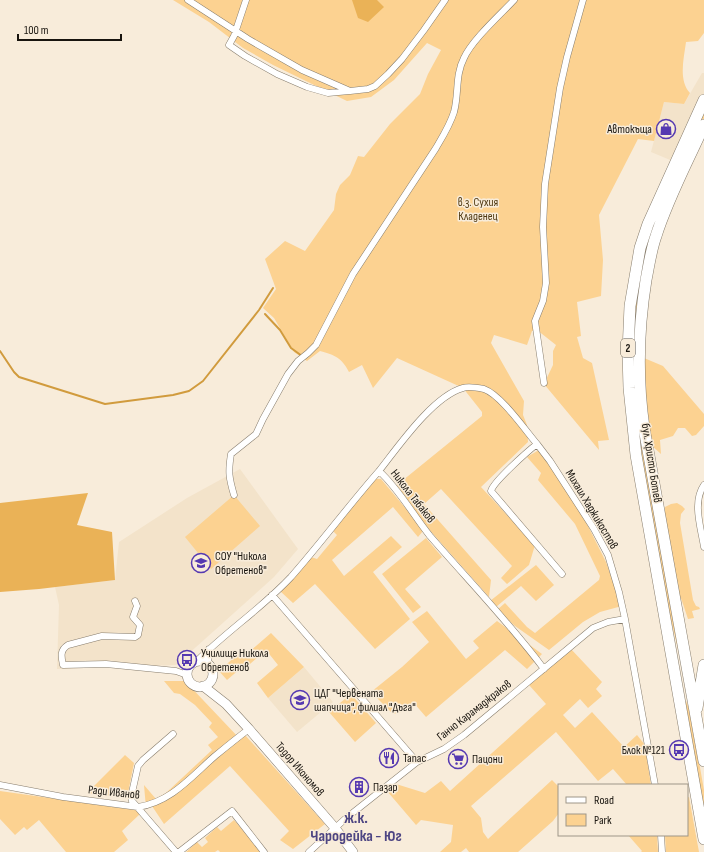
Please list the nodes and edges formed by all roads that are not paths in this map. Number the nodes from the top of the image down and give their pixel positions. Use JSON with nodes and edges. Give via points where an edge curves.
{"nodes":[{"id":1,"x":188,"y":0,"type":"edge"},
{"id":2,"x":246,"y":0,"type":"edge"},
{"id":3,"x":445,"y":0,"type":"edge"},
{"id":4,"x":514,"y":0,"type":"edge"},
{"id":5,"x":582,"y":0,"type":"edge"},
{"id":6,"x":236,"y":31,"type":"junction"},
{"id":7,"x":350,"y":90,"type":"junction"},
{"id":8,"x":704,"y":100,"type":"edge"},
{"id":9,"x":704,"y":125,"type":"edge"},
{"id":10,"x":544,"y":383,"type":"dead end"},
{"id":11,"x":536,"y":444,"type":"junction"},
{"id":12,"x":379,"y":471,"type":"junction"},
{"id":13,"x":704,"y":485,"type":"edge"},
{"id":14,"x":234,"y":495,"type":"dead end"},
{"id":15,"x":704,"y":547,"type":"edge"},
{"id":16,"x":562,"y":574,"type":"dead end"},
{"id":17,"x":272,"y":595,"type":"junction"},
{"id":18,"x":135,"y":601,"type":"dead end"},
{"id":19,"x":625,"y":618,"type":"junction"},
{"id":20,"x":209,"y":649,"type":"junction"},
{"id":21,"x":686,"y":658,"type":"junction"},
{"id":22,"x":197,"y":661,"type":"junction"},
{"id":23,"x":208,"y":664,"type":"junction"},
{"id":24,"x":704,"y":665,"type":"edge"},
{"id":25,"x":544,"y":669,"type":"junction"},
{"id":26,"x":187,"y":674,"type":"junction"},
{"id":27,"x":211,"y":679,"type":"junction"},
{"id":28,"x":676,"y":680,"type":"junction"},
{"id":29,"x":700,"y":684,"type":"junction"},
{"id":30,"x":202,"y":686,"type":"junction"},
{"id":31,"x":691,"y":694,"type":"junction"},
{"id":32,"x":226,"y":704,"type":"junction"},
{"id":33,"x":680,"y":704,"type":"junction"},
{"id":34,"x":696,"y":722,"type":"junction"},
{"id":35,"x":249,"y":729,"type":"junction"},
{"id":36,"x":173,"y":734,"type":"dead end"},
{"id":37,"x":704,"y":761,"type":"edge"},
{"id":38,"x":417,"y":762,"type":"junction"},
{"id":39,"x":655,"y":784,"type":"edge"},
{"id":40,"x":0,"y":785,"type":"edge"},
{"id":41,"x":138,"y":807,"type":"junction"},
{"id":42,"x":335,"y":828,"type":"junction"},
{"id":43,"x":661,"y":836,"type":"edge"},
{"id":44,"x":704,"y":839,"type":"edge"},
{"id":45,"x":176,"y":852,"type":"edge"},
{"id":46,"x":179,"y":852,"type":"edge"},
{"id":47,"x":264,"y":852,"type":"edge"},
{"id":48,"x":309,"y":852,"type":"edge"},
{"id":49,"x":353,"y":852,"type":"edge"},
{"id":50,"x":662,"y":852,"type":"edge"}],
"edges":[{"from":1,"to":6,"type":"street"},
{"from":2,"to":6,"type":"street"},
{"from":3,"to":7,"type":"street","via":[[388,74],[368,89]]},
{"from":4,"to":14,"type":"street","via":[[464,57],[459,70],[454,111],[447,128],[352,274],[316,345],[288,374],[256,434],[231,454],[228,469]]},
{"from":5,"to":10,"type":"street","via":[[560,88],[545,184],[543,227],[546,283],[543,301],[535,321]]},
{"from":6,"to":7,"type":"street","via":[[302,70]]},
{"from":6,"to":7,"type":"street","via":[[229,45],[277,74],[328,93]]},
{"from":8,"to":28,"type":"highway","name":"бул. Христо Ботев","number":"2","via":[[640,248],[633,283],[628,336],[628,371],[636,455]]},
{"from":9,"to":21,"type":"highway","name":"бул. Христо Ботев","number":"2","via":[[656,236],[644,294],[638,351],[643,420]]},
{"from":11,"to":12,"type":"street","name":"Михаил Хаджикостов","via":[[496,397],[484,389],[464,387],[437,403],[416,424]]},
{"from":11,"to":16,"type":"street","via":[[492,487],[491,491]]},
{"from":11,"to":19,"type":"street","name":"Михаил Хаджикостов","via":[[550,461],[608,555]]},
{"from":12,"to":17,"type":"street","name":"Никола Табаков"},
{"from":12,"to":25,"type":"street","name":"Никола Табаков"},
{"from":13,"to":15,"type":"street","via":[[698,499]]},
{"from":17,"to":20,"type":"street","name":"Никола Табаков"},
{"from":17,"to":38,"type":"street"},
{"from":18,"to":26,"type":"street","via":[[137,606],[133,617],[140,625],[138,635],[102,636],[68,645],[61,652],[63,665],[106,664]]},
{"from":19,"to":25,"type":"street","name":"Ганчо Карамаджраков","via":[[594,628]]},
{"from":19,"to":39,"type":"street","name":"Михаил Хаджикостов"},
{"from":20,"to":22,"type":"street","name":"Никола Табаков"},
{"from":20,"to":23,"type":"street"},
{"from":21,"to":24,"type":"highway","via":[[690,666]]},
{"from":21,"to":31,"type":"highway","name":"бул. Христо Ботев","number":"2"},
{"from":22,"to":23,"type":"street"},
{"from":22,"to":26,"type":"street","via":[[188,668]]},
{"from":23,"to":27,"type":"street","via":[[212,671]]},
{"from":24,"to":29,"type":"highway"},
{"from":25,"to":38,"type":"street","name":"Ганчо Карамаджраков","via":[[444,749]]},
{"from":26,"to":30,"type":"street","via":[[191,684]]},
{"from":27,"to":30,"type":"street"},
{"from":27,"to":32,"type":"street"},
{"from":28,"to":31,"type":"highway","via":[[683,692]]},
{"from":28,"to":33,"type":"highway","name":"бул. Христо Ботев","number":"2"},
{"from":29,"to":31,"type":"highway"},
{"from":29,"to":34,"type":"highway"},
{"from":30,"to":32,"type":"street"},
{"from":31,"to":33,"type":"highway","via":[[683,698]]},
{"from":31,"to":34,"type":"highway","name":"бул. Христо Ботев","number":"2"},
{"from":32,"to":35,"type":"street","name":"Тодор Икономов"},
{"from":33,"to":44,"type":"highway","name":"бул. Христо Ботев","number":"2"},
{"from":34,"to":37,"type":"highway","name":"бул. Христо Ботев","number":"2"},
{"from":35,"to":41,"type":"street","name":"Ради Иванов","via":[[175,792],[152,804]]},
{"from":35,"to":42,"type":"street","name":"Тодор Икономов"},
{"from":36,"to":41,"type":"street","via":[[138,766],[131,797]]},
{"from":38,"to":42,"type":"street","name":"Ганчо Карамаджраков"},
{"from":40,"to":41,"type":"street","name":"Ради Иванов"},
{"from":41,"to":45,"type":"street"},
{"from":42,"to":48,"type":"street","name":"Ганчо Карамаджраков"},
{"from":42,"to":49,"type":"street","name":"Тодор Икономов"},
{"from":43,"to":50,"type":"street"},
{"from":46,"to":47,"type":"street","via":[[232,811]]}]}
